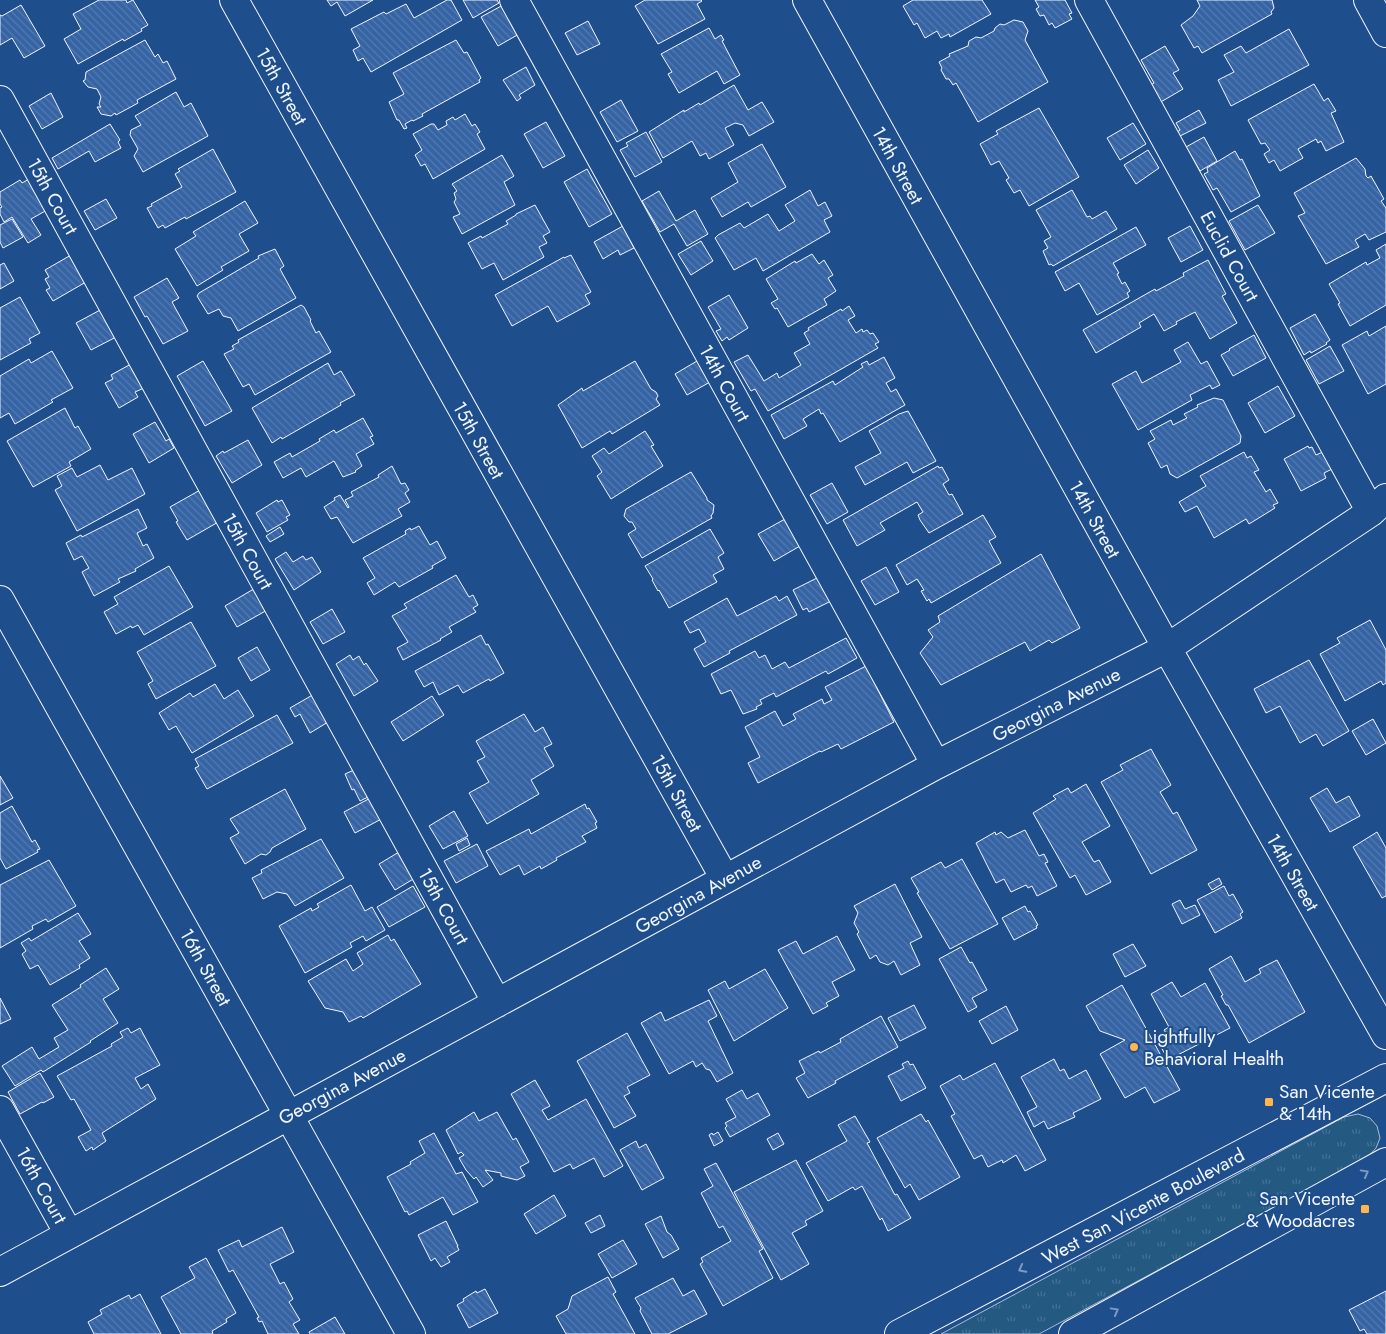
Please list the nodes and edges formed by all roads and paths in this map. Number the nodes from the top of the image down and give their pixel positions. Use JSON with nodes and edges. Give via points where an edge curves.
{"nodes":[{"id":1,"x":234,"y":0,"type":"edge"},
{"id":2,"x":514,"y":0,"type":"edge"},
{"id":3,"x":807,"y":0,"type":"edge"},
{"id":4,"x":1089,"y":0,"type":"edge"},
{"id":5,"x":1368,"y":0,"type":"edge"},
{"id":6,"x":1386,"y":33,"type":"edge"},
{"id":7,"x":0,"y":100,"type":"edge"},
{"id":8,"x":1378,"y":505,"type":"edge"},
{"id":9,"x":0,"y":600,"type":"edge"},
{"id":10,"x":1167,"y":648,"type":"junction"},
{"id":11,"x":936,"y":765,"type":"junction"},
{"id":12,"x":725,"y":879,"type":"junction"},
{"id":13,"x":497,"y":1002,"type":"junction"},
{"id":14,"x":1386,"y":1036,"type":"edge"},
{"id":15,"x":1386,"y":1078,"type":"edge"},
{"id":16,"x":0,"y":1110,"type":"edge"},
{"id":17,"x":289,"y":1115,"type":"junction"},
{"id":18,"x":1386,"y":1162,"type":"edge"},
{"id":19,"x":69,"y":1234,"type":"junction"},
{"id":20,"x":0,"y":1272,"type":"edge"},
{"id":21,"x":411,"y":1334,"type":"edge"},
{"id":22,"x":899,"y":1334,"type":"edge"},
{"id":23,"x":1073,"y":1334,"type":"edge"}],
"edges":[{"from":1,"to":12,"type":"street","name":"15th Street"},
{"from":2,"to":11,"type":"street","name":"14th Court"},
{"from":3,"to":10,"type":"street","name":"14th Street"},
{"from":4,"to":8,"type":"street","name":"Euclid Court"},
{"from":5,"to":6,"type":"street"},
{"from":7,"to":13,"type":"street","name":"15th Court"},
{"from":8,"to":10,"type":"street","name":"Georgina Avenue"},
{"from":9,"to":17,"type":"street","name":"16th Street"},
{"from":10,"to":11,"type":"street","name":"Georgina Avenue"},
{"from":10,"to":14,"type":"street","name":"14th Street"},
{"from":11,"to":12,"type":"street","name":"Georgina Avenue"},
{"from":12,"to":13,"type":"street","name":"Georgina Avenue"},
{"from":13,"to":17,"type":"street","name":"Georgina Avenue"},
{"from":15,"to":22,"type":"street","name":"West San Vicente Boulevard","one_way":true},
{"from":16,"to":19,"type":"street","name":"16th Court"},
{"from":17,"to":19,"type":"street","name":"Georgina Avenue"},
{"from":17,"to":21,"type":"street","name":"16th Street"},
{"from":23,"to":18,"type":"street","one_way":true},
{"from":19,"to":20,"type":"street","name":"Georgina Avenue"}]}
